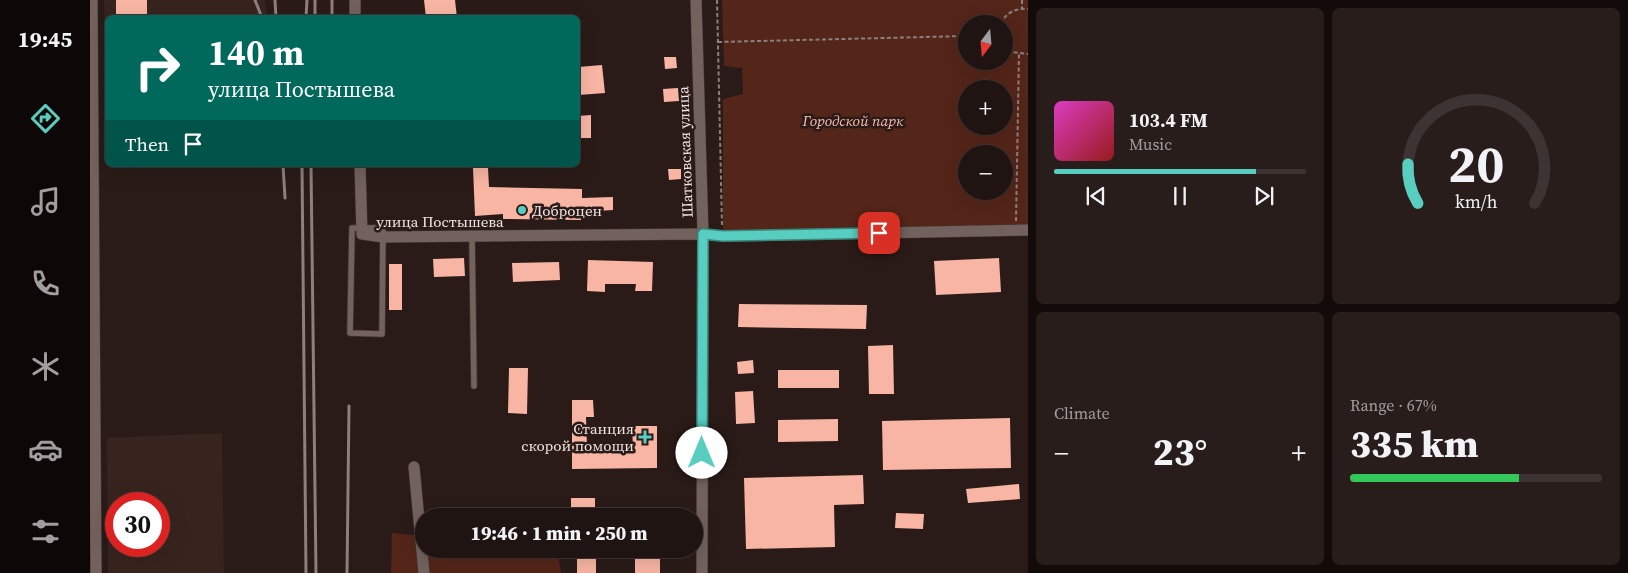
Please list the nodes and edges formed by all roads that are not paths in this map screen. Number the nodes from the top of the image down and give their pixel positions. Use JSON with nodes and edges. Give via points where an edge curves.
{"nodes":[{"id":1,"x":92,"y":0,"type":"edge"},
{"id":2,"x":355,"y":0,"type":"edge"},
{"id":3,"x":696,"y":0,"type":"edge"},
{"id":4,"x":355,"y":15,"type":"edge"},
{"id":5,"x":360,"y":167,"type":"edge"},
{"id":6,"x":1028,"y":230,"type":"edge"},
{"id":7,"x":362,"y":231,"type":"junction"},
{"id":8,"x":703,"y":234,"type":"junction"},
{"id":9,"x":383,"y":237,"type":"junction"},
{"id":10,"x":472,"y":237,"type":"junction"},
{"id":11,"x":474,"y":386,"type":"dead end"},
{"id":12,"x":414,"y":467,"type":"dead end"},
{"id":13,"x":96,"y":573,"type":"edge"},
{"id":14,"x":424,"y":573,"type":"edge"},
{"id":15,"x":702,"y":573,"type":"edge"}],
"edges":[{"from":1,"to":13,"type":"street"},
{"from":2,"to":4,"type":"street"},
{"from":3,"to":8,"type":"street","name":"Шатковская улица"},
{"from":5,"to":7,"type":"street"},
{"from":6,"to":8,"type":"street","name":"улица Постышева"},
{"from":7,"to":9,"type":"street","name":"улица Постышева"},
{"from":7,"to":9,"type":"lane","via":[[352,228],[350,333],[382,334]]},
{"from":8,"to":10,"type":"street","name":"улица Постышева"},
{"from":8,"to":15,"type":"street","name":"Шатковская улица"},
{"from":9,"to":10,"type":"street","name":"улица Постышева"},
{"from":10,"to":11,"type":"lane"},
{"from":12,"to":14,"type":"street"}]}
